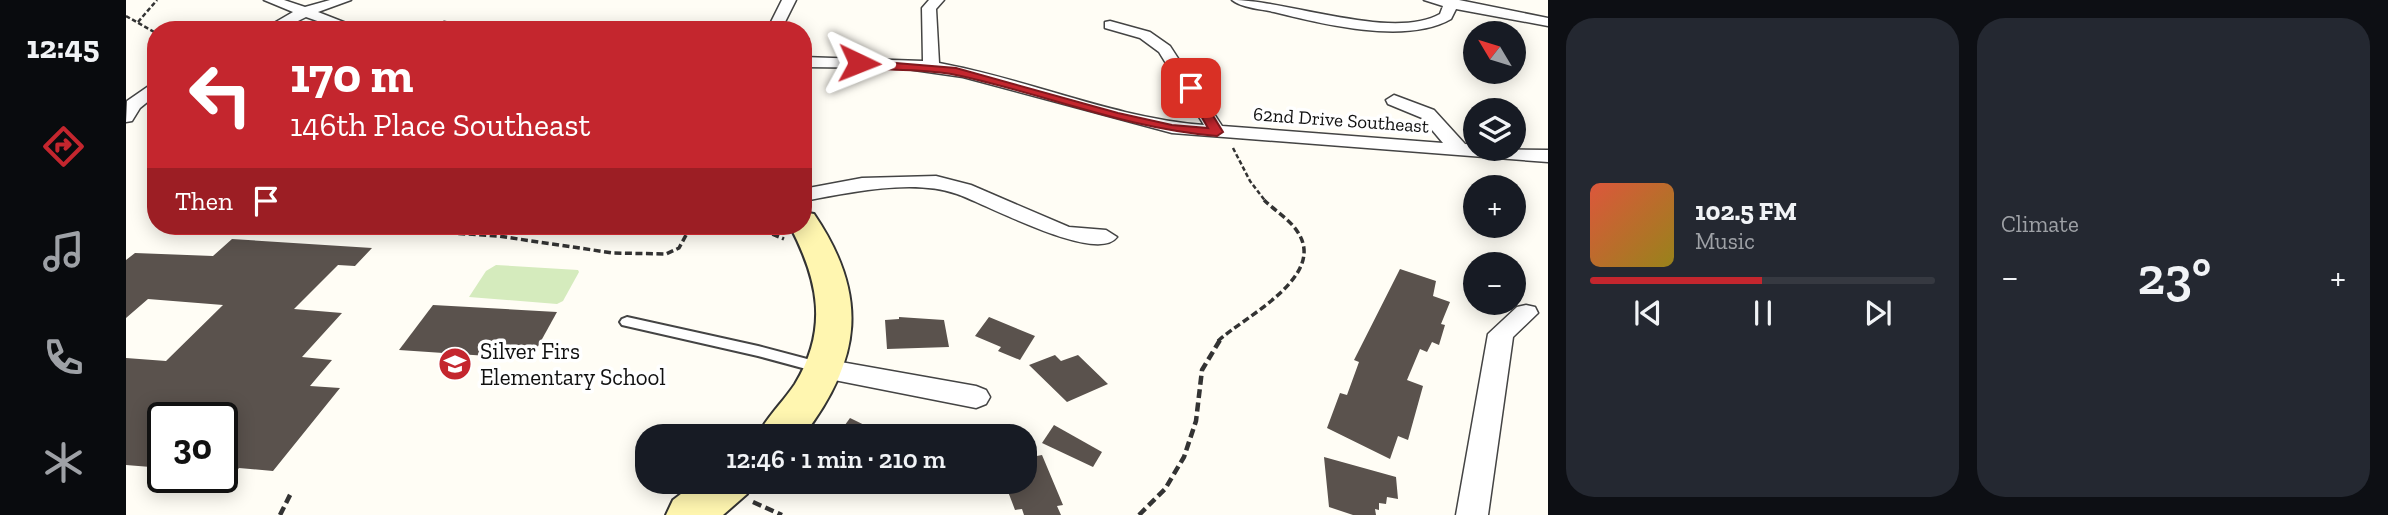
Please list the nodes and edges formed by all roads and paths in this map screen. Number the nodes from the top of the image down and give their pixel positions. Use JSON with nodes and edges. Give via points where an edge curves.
{"nodes":[{"id":1,"x":157,"y":0,"type":"edge"},
{"id":2,"x":271,"y":0,"type":"edge"},
{"id":3,"x":344,"y":0,"type":"edge"},
{"id":4,"x":789,"y":0,"type":"edge"},
{"id":5,"x":937,"y":0,"type":"edge"},
{"id":6,"x":1238,"y":0,"type":"edge"},
{"id":7,"x":1431,"y":0,"type":"edge"},
{"id":8,"x":1452,"y":2,"type":"edge"},
{"id":9,"x":306,"y":11,"type":"junction"},
{"id":10,"x":126,"y":16,"type":"edge"},
{"id":11,"x":287,"y":21,"type":"edge"},
{"id":12,"x":333,"y":21,"type":"edge"},
{"id":13,"x":778,"y":21,"type":"edge"},
{"id":14,"x":138,"y":22,"type":"junction"},
{"id":15,"x":1548,"y":22,"type":"edge"},
{"id":16,"x":1110,"y":25,"type":"dead end"},
{"id":17,"x":147,"y":28,"type":"edge"},
{"id":18,"x":812,"y":62,"type":"edge"},
{"id":19,"x":931,"y":67,"type":"junction"},
{"id":20,"x":147,"y":93,"type":"edge"},
{"id":21,"x":1394,"y":100,"type":"dead end"},
{"id":22,"x":128,"y":109,"type":"edge"},
{"id":23,"x":1217,"y":132,"type":"junction"},
{"id":24,"x":1458,"y":148,"type":"junction"},
{"id":25,"x":1548,"y":156,"type":"edge"},
{"id":26,"x":812,"y":193,"type":"edge"},
{"id":27,"x":482,"y":235,"type":"edge"},
{"id":28,"x":686,"y":235,"type":"edge"},
{"id":29,"x":811,"y":235,"type":"edge"},
{"id":30,"x":1106,"y":237,"type":"dead end"},
{"id":31,"x":1524,"y":315,"type":"edge"},
{"id":32,"x":627,"y":322,"type":"dead end"},
{"id":33,"x":824,"y":369,"type":"junction"},
{"id":34,"x":976,"y":397,"type":"dead end"},
{"id":35,"x":788,"y":424,"type":"edge"},
{"id":36,"x":291,"y":493,"type":"dead end"},
{"id":37,"x":716,"y":494,"type":"edge"},
{"id":38,"x":280,"y":515,"type":"edge"},
{"id":39,"x":690,"y":515,"type":"edge"},
{"id":40,"x":1139,"y":515,"type":"edge"},
{"id":41,"x":1472,"y":515,"type":"edge"}],
"edges":[{"from":1,"to":14,"type":"path"},
{"from":2,"to":9,"type":"street"},
{"from":3,"to":9,"type":"street"},
{"from":4,"to":13,"type":"street"},
{"from":5,"to":19,"type":"street","via":[[929,8]]},
{"from":6,"to":8,"type":"street","via":[[1360,24],[1427,23],[1446,16]]},
{"from":7,"to":8,"type":"street"},
{"from":8,"to":15,"type":"street"},
{"from":9,"to":11,"type":"street"},
{"from":9,"to":12,"type":"street"},
{"from":10,"to":14,"type":"path"},
{"from":14,"to":17,"type":"path"},
{"from":16,"to":23,"type":"street","via":[[1145,34],[1165,49]]},
{"from":18,"to":19,"type":"street","name":"62nd Drive Southeast"},
{"from":19,"to":23,"type":"street","name":"62nd Drive Southeast","via":[[980,76],[1116,117]]},
{"from":20,"to":22,"type":"street"},
{"from":21,"to":24,"type":"street","via":[[1429,114]]},
{"from":23,"to":24,"type":"street","name":"62nd Drive Southeast"},
{"from":23,"to":40,"type":"path","via":[[1233,148],[1265,201],[1301,235],[1305,253],[1301,271],[1220,338],[1204,357],[1197,419],[1189,445],[1165,490],[1144,505]]},
{"from":24,"to":25,"type":"street","name":"62nd Drive Southeast"},
{"from":26,"to":30,"type":"street","via":[[862,184],[936,182],[964,189],[1065,233]]},
{"from":27,"to":28,"type":"path","via":[[613,253],[666,254],[679,248]]},
{"from":29,"to":33,"type":"street","via":[[824,260],[836,304]]},
{"from":31,"to":41,"type":"street","via":[[1501,334]]},
{"from":32,"to":33,"type":"lane"},
{"from":33,"to":34,"type":"street"},
{"from":33,"to":35,"type":"street"},
{"from":36,"to":38,"type":"path"},
{"from":37,"to":39,"type":"street"}]}
